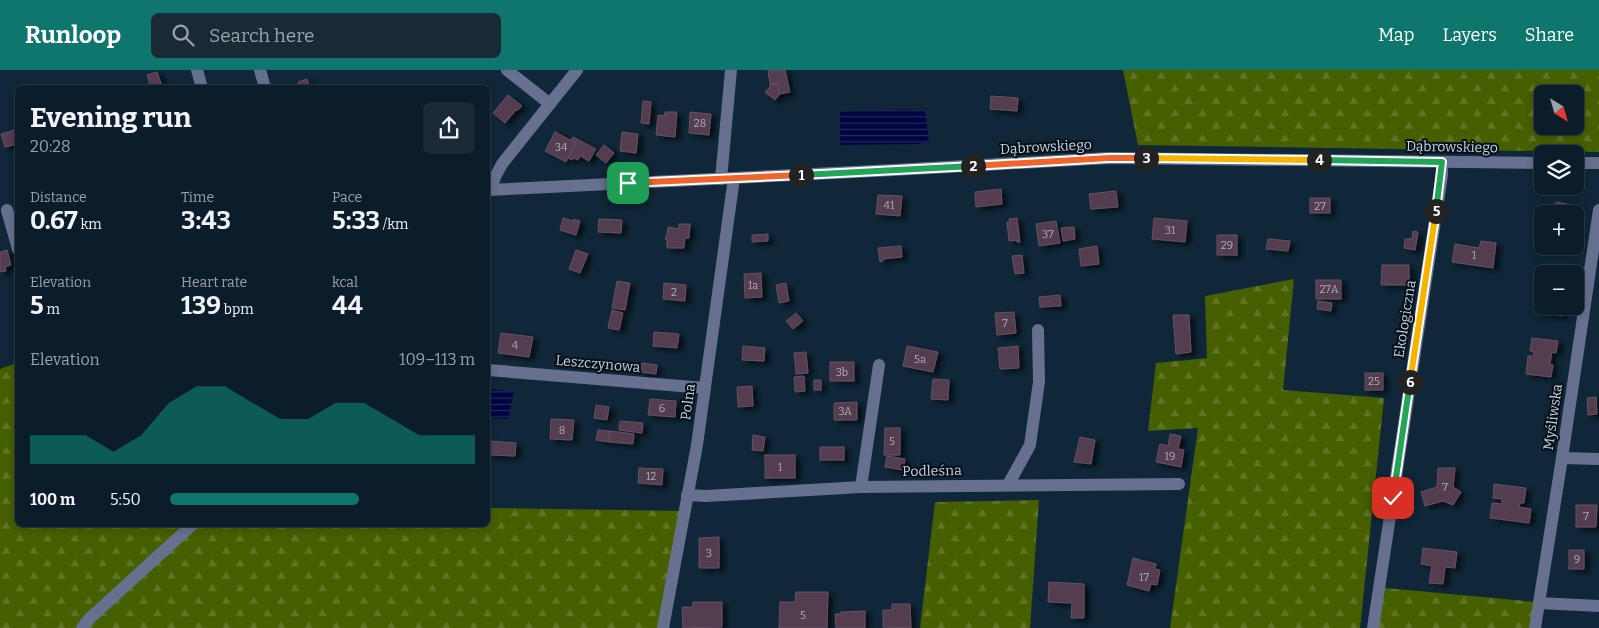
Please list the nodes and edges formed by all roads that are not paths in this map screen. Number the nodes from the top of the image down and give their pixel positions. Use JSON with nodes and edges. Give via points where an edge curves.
{"nodes":[{"id":1,"x":197,"y":70,"type":"edge"},
{"id":2,"x":260,"y":70,"type":"edge"},
{"id":3,"x":507,"y":70,"type":"edge"},
{"id":4,"x":578,"y":70,"type":"edge"},
{"id":5,"x":731,"y":70,"type":"edge"},
{"id":6,"x":201,"y":85,"type":"edge"},
{"id":7,"x":264,"y":85,"type":"edge"},
{"id":8,"x":550,"y":104,"type":"junction"},
{"id":9,"x":1442,"y":162,"type":"junction"},
{"id":10,"x":1534,"y":163,"type":"edge"},
{"id":11,"x":1584,"y":163,"type":"edge"},
{"id":12,"x":1599,"y":163,"type":"edge"},
{"id":13,"x":728,"y":179,"type":"junction"},
{"id":14,"x":490,"y":188,"type":"edge"},
{"id":15,"x":490,"y":190,"type":"edge"},
{"id":16,"x":8,"y":210,"type":"edge"},
{"id":17,"x":1599,"y":210,"type":"edge"},
{"id":18,"x":15,"y":237,"type":"edge"},
{"id":19,"x":1038,"y":330,"type":"dead end"},
{"id":20,"x":879,"y":364,"type":"dead end"},
{"id":21,"x":490,"y":370,"type":"edge"},
{"id":22,"x":705,"y":388,"type":"junction"},
{"id":23,"x":1562,"y":458,"type":"junction"},
{"id":24,"x":1599,"y":459,"type":"edge"},
{"id":25,"x":1179,"y":484,"type":"dead end"},
{"id":26,"x":1008,"y":485,"type":"junction"},
{"id":27,"x":861,"y":487,"type":"junction"},
{"id":28,"x":687,"y":495,"type":"junction"},
{"id":29,"x":190,"y":527,"type":"edge"},
{"id":30,"x":1539,"y":603,"type":"junction"},
{"id":31,"x":1599,"y":606,"type":"edge"},
{"id":32,"x":82,"y":628,"type":"edge"},
{"id":33,"x":663,"y":628,"type":"edge"},
{"id":34,"x":1373,"y":628,"type":"edge"},
{"id":35,"x":1535,"y":628,"type":"edge"}],
"edges":[{"from":1,"to":6,"type":"street"},
{"from":2,"to":7,"type":"street"},
{"from":3,"to":8,"type":"street"},
{"from":4,"to":8,"type":"street"},
{"from":5,"to":13,"type":"street","name":"Polna"},
{"from":8,"to":14,"type":"street","via":[[502,164]]},
{"from":9,"to":10,"type":"street","name":"Dąbrowskiego"},
{"from":9,"to":13,"type":"street","name":"Dąbrowskiego","via":[[1109,158]]},
{"from":9,"to":34,"type":"street","name":"Ekologiczna"},
{"from":11,"to":12,"type":"street"},
{"from":13,"to":15,"type":"street","name":"Dąbrowskiego"},
{"from":13,"to":22,"type":"street","name":"Polna"},
{"from":16,"to":18,"type":"street"},
{"from":17,"to":23,"type":"street","name":"Myśliwska"},
{"from":19,"to":26,"type":"street","via":[[1039,382],[1030,445]]},
{"from":20,"to":27,"type":"street"},
{"from":21,"to":22,"type":"street","name":"Leszczynowa"},
{"from":22,"to":28,"type":"street","name":"Polna"},
{"from":23,"to":24,"type":"street"},
{"from":23,"to":30,"type":"street","name":"Myśliwska"},
{"from":25,"to":26,"type":"street","name":"Podleśna"},
{"from":26,"to":27,"type":"street","name":"Podleśna"},
{"from":27,"to":28,"type":"street","name":"Podleśna"},
{"from":28,"to":33,"type":"street","name":"Polna"},
{"from":29,"to":32,"type":"street"},
{"from":30,"to":31,"type":"street"},
{"from":30,"to":35,"type":"street","name":"Myśliwska"}]}
